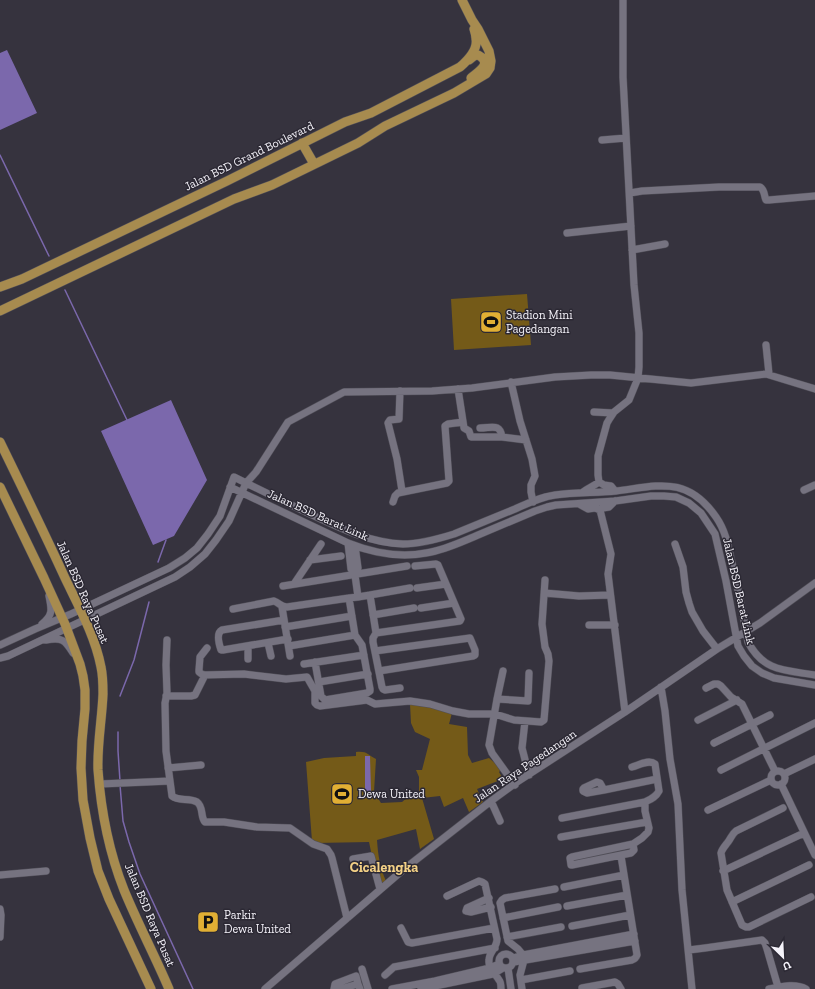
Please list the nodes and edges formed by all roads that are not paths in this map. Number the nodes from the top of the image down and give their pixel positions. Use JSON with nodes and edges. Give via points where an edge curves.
{"nodes":[{"id":1,"x":462,"y":0,"type":"edge"},
{"id":2,"x":623,"y":0,"type":"edge"},
{"id":3,"x":472,"y":20,"type":"junction"},
{"id":4,"x":467,"y":60,"type":"junction"},
{"id":5,"x":454,"y":93,"type":"junction"},
{"id":6,"x":626,"y":138,"type":"junction"},
{"id":7,"x":602,"y":140,"type":"dead end"},
{"id":8,"x":302,"y":143,"type":"junction"},
{"id":9,"x":314,"y":164,"type":"junction"},
{"id":10,"x":630,"y":193,"type":"junction"},
{"id":11,"x":815,"y":196,"type":"edge"},
{"id":12,"x":631,"y":226,"type":"junction"},
{"id":13,"x":567,"y":233,"type":"dead end"},
{"id":14,"x":665,"y":244,"type":"dead end"},
{"id":15,"x":632,"y":250,"type":"junction"},
{"id":16,"x":0,"y":287,"type":"edge"},
{"id":17,"x":0,"y":311,"type":"edge"},
{"id":18,"x":766,"y":345,"type":"dead end"},
{"id":19,"x":768,"y":374,"type":"junction"},
{"id":20,"x":638,"y":378,"type":"junction"},
{"id":21,"x":511,"y":382,"type":"junction"},
{"id":22,"x":458,"y":389,"type":"junction"},
{"id":23,"x":815,"y":389,"type":"edge"},
{"id":24,"x":400,"y":391,"type":"junction"},
{"id":25,"x":594,"y":412,"type":"dead end"},
{"id":26,"x":613,"y":413,"type":"junction"},
{"id":27,"x":463,"y":422,"type":"junction"},
{"id":28,"x":480,"y":428,"type":"dead end"},
{"id":29,"x":502,"y":437,"type":"junction"},
{"id":30,"x":526,"y":440,"type":"junction"},
{"id":31,"x":0,"y":442,"type":"edge"},
{"id":32,"x":599,"y":482,"type":"junction"},
{"id":33,"x":246,"y":483,"type":"junction"},
{"id":34,"x":815,"y":485,"type":"edge"},
{"id":35,"x":0,"y":487,"type":"edge"},
{"id":36,"x":230,"y":487,"type":"junction"},
{"id":37,"x":676,"y":487,"type":"junction"},
{"id":38,"x":804,"y":490,"type":"dead end"},
{"id":39,"x":402,"y":491,"type":"junction"},
{"id":40,"x":615,"y":491,"type":"junction"},
{"id":41,"x":242,"y":493,"type":"junction"},
{"id":42,"x":581,"y":493,"type":"junction"},
{"id":43,"x":615,"y":501,"type":"junction"},
{"id":44,"x":393,"y":502,"type":"dead end"},
{"id":45,"x":532,"y":502,"type":"junction"},
{"id":46,"x":578,"y":503,"type":"junction"},
{"id":47,"x":691,"y":505,"type":"junction"},
{"id":48,"x":600,"y":510,"type":"junction"},
{"id":49,"x":478,"y":524,"type":"junction"},
{"id":50,"x":483,"y":534,"type":"junction"},
{"id":51,"x":321,"y":544,"type":"dead end"},
{"id":52,"x":675,"y":544,"type":"dead end"},
{"id":53,"x":352,"y":545,"type":"junction"},
{"id":54,"x":340,"y":556,"type":"dead end"},
{"id":55,"x":310,"y":560,"type":"junction"},
{"id":56,"x":407,"y":566,"type":"dead end"},
{"id":57,"x":415,"y":566,"type":"dead end"},
{"id":58,"x":355,"y":574,"type":"junction"},
{"id":59,"x":44,"y":578,"type":"junction"},
{"id":60,"x":545,"y":580,"type":"dead end"},
{"id":61,"x":815,"y":583,"type":"edge"},
{"id":62,"x":294,"y":584,"type":"junction"},
{"id":63,"x":446,"y":584,"type":"junction"},
{"id":64,"x":283,"y":586,"type":"dead end"},
{"id":65,"x":545,"y":593,"type":"junction"},
{"id":66,"x":370,"y":595,"type":"junction"},
{"id":67,"x":610,"y":595,"type":"junction"},
{"id":68,"x":358,"y":596,"type":"junction"},
{"id":69,"x":349,"y":598,"type":"junction"},
{"id":70,"x":454,"y":603,"type":"junction"},
{"id":71,"x":282,"y":607,"type":"junction"},
{"id":72,"x":233,"y":609,"type":"dead end"},
{"id":73,"x":80,"y":610,"type":"junction"},
{"id":74,"x":742,"y":611,"type":"junction"},
{"id":75,"x":373,"y":615,"type":"junction"},
{"id":76,"x":352,"y":616,"type":"junction"},
{"id":77,"x":62,"y":618,"type":"junction"},
{"id":78,"x":84,"y":620,"type":"junction"},
{"id":79,"x":760,"y":623,"type":"junction"},
{"id":80,"x":285,"y":624,"type":"junction"},
{"id":81,"x":589,"y":625,"type":"dead end"},
{"id":82,"x":614,"y":625,"type":"junction"},
{"id":83,"x":66,"y":628,"type":"junction"},
{"id":84,"x":35,"y":629,"type":"junction"},
{"id":85,"x":746,"y":632,"type":"junction"},
{"id":86,"x":376,"y":633,"type":"junction"},
{"id":87,"x":355,"y":635,"type":"junction"},
{"id":88,"x":737,"y":638,"type":"junction"},
{"id":89,"x":167,"y":640,"type":"dead end"},
{"id":90,"x":37,"y":642,"type":"junction"},
{"id":91,"x":268,"y":642,"type":"junction"},
{"id":92,"x":288,"y":643,"type":"junction"},
{"id":93,"x":0,"y":645,"type":"edge"},
{"id":94,"x":725,"y":645,"type":"junction"},
{"id":95,"x":248,"y":646,"type":"junction"},
{"id":96,"x":207,"y":648,"type":"dead end"},
{"id":97,"x":717,"y":649,"type":"junction"},
{"id":98,"x":375,"y":651,"type":"junction"},
{"id":99,"x":364,"y":655,"type":"junction"},
{"id":100,"x":271,"y":656,"type":"dead end"},
{"id":101,"x":290,"y":656,"type":"dead end"},
{"id":102,"x":744,"y":656,"type":"junction"},
{"id":103,"x":0,"y":658,"type":"edge"},
{"id":104,"x":248,"y":659,"type":"dead end"},
{"id":105,"x":315,"y":662,"type":"junction"},
{"id":106,"x":80,"y":664,"type":"junction"},
{"id":107,"x":304,"y":664,"type":"dead end"},
{"id":108,"x":379,"y":671,"type":"junction"},
{"id":109,"x":503,"y":671,"type":"dead end"},
{"id":110,"x":529,"y":673,"type":"dead end"},
{"id":111,"x":368,"y":674,"type":"junction"},
{"id":112,"x":815,"y":674,"type":"edge"},
{"id":113,"x":205,"y":675,"type":"junction"},
{"id":114,"x":318,"y":682,"type":"junction"},
{"id":115,"x":815,"y":685,"type":"edge"},
{"id":116,"x":661,"y":687,"type":"junction"},
{"id":117,"x":400,"y":688,"type":"dead end"},
{"id":118,"x":706,"y":688,"type":"dead end"},
{"id":119,"x":166,"y":696,"type":"junction"},
{"id":120,"x":497,"y":699,"type":"junction"},
{"id":121,"x":737,"y":700,"type":"junction"},
{"id":122,"x":625,"y":712,"type":"junction"},
{"id":123,"x":495,"y":714,"type":"junction"},
{"id":124,"x":770,"y":715,"type":"dead end"},
{"id":125,"x":698,"y":720,"type":"dead end"},
{"id":126,"x":525,"y":721,"type":"junction"},
{"id":127,"x":815,"y":723,"type":"edge"},
{"id":128,"x":752,"y":724,"type":"junction"},
{"id":129,"x":714,"y":743,"type":"dead end"},
{"id":130,"x":764,"y":749,"type":"junction"},
{"id":131,"x":815,"y":759,"type":"edge"},
{"id":132,"x":201,"y":765,"type":"dead end"},
{"id":133,"x":632,"y":767,"type":"dead end"},
{"id":134,"x":168,"y":768,"type":"junction"},
{"id":135,"x":722,"y":770,"type":"dead end"},
{"id":136,"x":775,"y":771,"type":"junction"},
{"id":137,"x":784,"y":774,"type":"junction"},
{"id":138,"x":528,"y":775,"type":"junction"},
{"id":139,"x":657,"y":779,"type":"junction"},
{"id":140,"x":771,"y":780,"type":"junction"},
{"id":141,"x":170,"y":781,"type":"junction"},
{"id":142,"x":100,"y":784,"type":"junction"},
{"id":143,"x":781,"y":784,"type":"junction"},
{"id":144,"x":515,"y":785,"type":"junction"},
{"id":145,"x":604,"y":790,"type":"dead end"},
{"id":146,"x":491,"y":801,"type":"junction"},
{"id":147,"x":645,"y":802,"type":"junction"},
{"id":148,"x":784,"y":808,"type":"dead end"},
{"id":149,"x":708,"y":810,"type":"dead end"},
{"id":150,"x":562,"y":818,"type":"dead end"},
{"id":151,"x":500,"y":821,"type":"dead end"},
{"id":152,"x":647,"y":822,"type":"junction"},
{"id":153,"x":804,"y":833,"type":"junction"},
{"id":154,"x":561,"y":837,"type":"dead end"},
{"id":155,"x":633,"y":844,"type":"junction"},
{"id":156,"x":815,"y":855,"type":"edge"},
{"id":157,"x":621,"y":856,"type":"junction"},
{"id":158,"x":353,"y":860,"type":"dead end"},
{"id":159,"x":809,"y":865,"type":"dead end"},
{"id":160,"x":46,"y":871,"type":"dead end"},
{"id":161,"x":723,"y":871,"type":"junction"},
{"id":162,"x":0,"y":875,"type":"edge"},
{"id":163,"x":624,"y":875,"type":"junction"},
{"id":164,"x":564,"y":887,"type":"dead end"},
{"id":165,"x":555,"y":889,"type":"dead end"},
{"id":166,"x":380,"y":890,"type":"junction"},
{"id":167,"x":627,"y":895,"type":"junction"},
{"id":168,"x":447,"y":896,"type":"dead end"},
{"id":169,"x":811,"y":897,"type":"dead end"},
{"id":170,"x":489,"y":898,"type":"junction"},
{"id":171,"x":732,"y":902,"type":"junction"},
{"id":172,"x":567,"y":906,"type":"dead end"},
{"id":173,"x":491,"y":907,"type":"junction"},
{"id":174,"x":558,"y":907,"type":"dead end"},
{"id":175,"x":0,"y":909,"type":"edge"},
{"id":176,"x":630,"y":915,"type":"junction"},
{"id":177,"x":347,"y":918,"type":"junction"},
{"id":178,"x":503,"y":918,"type":"junction"},
{"id":179,"x":572,"y":926,"type":"dead end"},
{"id":180,"x":561,"y":927,"type":"dead end"},
{"id":181,"x":401,"y":928,"type":"dead end"},
{"id":182,"x":494,"y":928,"type":"junction"},
{"id":183,"x":0,"y":937,"type":"edge"},
{"id":184,"x":507,"y":937,"type":"junction"},
{"id":185,"x":145,"y":938,"type":"junction"},
{"id":186,"x":634,"y":938,"type":"junction"},
{"id":187,"x":130,"y":945,"type":"junction"},
{"id":188,"x":495,"y":948,"type":"junction"},
{"id":189,"x":688,"y":950,"type":"junction"},
{"id":190,"x":524,"y":958,"type":"junction"},
{"id":191,"x":514,"y":960,"type":"junction"},
{"id":192,"x":503,"y":967,"type":"junction"},
{"id":193,"x":362,"y":969,"type":"dead end"},
{"id":194,"x":580,"y":969,"type":"dead end"},
{"id":195,"x":492,"y":971,"type":"junction"},
{"id":196,"x":570,"y":971,"type":"dead end"},
{"id":197,"x":385,"y":975,"type":"dead end"},
{"id":198,"x":521,"y":980,"type":"junction"},
{"id":199,"x":359,"y":986,"type":"edge"},
{"id":200,"x":778,"y":987,"type":"junction"},
{"id":201,"x":582,"y":988,"type":"dead end"},
{"id":202,"x":151,"y":989,"type":"edge"},
{"id":203,"x":169,"y":989,"type":"edge"},
{"id":204,"x":265,"y":989,"type":"edge"},
{"id":205,"x":334,"y":989,"type":"edge"},
{"id":206,"x":340,"y":989,"type":"edge"},
{"id":207,"x":368,"y":989,"type":"edge"},
{"id":208,"x":392,"y":989,"type":"edge"},
{"id":209,"x":421,"y":989,"type":"edge"},
{"id":210,"x":501,"y":989,"type":"edge"},
{"id":211,"x":511,"y":989,"type":"edge"},
{"id":212,"x":522,"y":989,"type":"edge"},
{"id":213,"x":621,"y":989,"type":"edge"},
{"id":214,"x":692,"y":989,"type":"edge"},
{"id":215,"x":769,"y":989,"type":"edge"},
{"id":216,"x":806,"y":989,"type":"edge"}],
"edges":[{"from":1,"to":3,"type":"main road"},
{"from":2,"to":6,"type":"street"},
{"from":3,"to":4,"type":"main road","name":"Jalan BSD Grand Boulevard","via":[[477,40]]},
{"from":3,"to":5,"type":"main road","via":[[489,51],[490,68],[486,74]]},
{"from":4,"to":5,"type":"main road","via":[[478,55],[483,57],[485,65]]},
{"from":4,"to":8,"type":"main road","name":"Jalan BSD Grand Boulevard","via":[[460,67],[371,113],[345,122]]},
{"from":5,"to":9,"type":"main road"},
{"from":6,"to":7,"type":"street"},
{"from":6,"to":10,"type":"street"},
{"from":8,"to":9,"type":"main road"},
{"from":8,"to":16,"type":"main road","name":"Jalan BSD Grand Boulevard","via":[[30,276]]},
{"from":9,"to":17,"type":"main road","via":[[272,185],[234,199]]},
{"from":10,"to":11,"type":"street","via":[[760,187],[766,200]]},
{"from":10,"to":12,"type":"street"},
{"from":12,"to":13,"type":"street"},
{"from":12,"to":15,"type":"street"},
{"from":14,"to":15,"type":"street"},
{"from":15,"to":20,"type":"street","via":[[639,333]]},
{"from":18,"to":19,"type":"street"},
{"from":19,"to":20,"type":"street","via":[[695,383]]},
{"from":19,"to":23,"type":"street"},
{"from":20,"to":21,"type":"street","via":[[591,375]]},
{"from":20,"to":26,"type":"street","via":[[629,400]]},
{"from":21,"to":22,"type":"street"},
{"from":21,"to":30,"type":"street"},
{"from":22,"to":24,"type":"street"},
{"from":22,"to":27,"type":"street"},
{"from":24,"to":33,"type":"street","via":[[344,392],[288,422]]},
{"from":24,"to":39,"type":"street","via":[[399,419],[390,420],[388,423]]},
{"from":25,"to":26,"type":"street"},
{"from":26,"to":32,"type":"street","via":[[607,424],[598,456]]},
{"from":27,"to":29,"type":"street","via":[[471,437]]},
{"from":27,"to":39,"type":"street","via":[[445,426],[449,481]]},
{"from":28,"to":29,"type":"street","via":[[498,427]]},
{"from":29,"to":30,"type":"street"},
{"from":30,"to":45,"type":"street","via":[[535,476],[531,485]]},
{"from":31,"to":73,"type":"main road","name":"Jalan BSD Raya Pusat"},
{"from":32,"to":40,"type":"street","via":[[611,486]]},
{"from":32,"to":42,"type":"street"},
{"from":33,"to":36,"type":"street","name":"Jalan BSD Barat Link","via":[[234,477]]},
{"from":33,"to":41,"type":"street"},
{"from":33,"to":49,"type":"street","name":"Jalan BSD Barat Link","via":[[343,529],[385,542],[404,544],[434,540]]},
{"from":34,"to":38,"type":"street"},
{"from":35,"to":59,"type":"main road"},
{"from":36,"to":41,"type":"street","name":"Jalan BSD Barat Link"},
{"from":36,"to":73,"type":"street","via":[[220,516],[197,548],[185,558]]},
{"from":37,"to":40,"type":"street","name":"Jalan BSD Barat Link","via":[[650,486]]},
{"from":37,"to":47,"type":"street","name":"Jalan BSD Barat Link","via":[[694,500]]},
{"from":37,"to":74,"type":"street","name":"Jalan BSD Barat Link","via":[[694,494],[708,506],[724,531]]},
{"from":39,"to":44,"type":"street","via":[[398,492]]},
{"from":40,"to":42,"type":"street","name":"Jalan BSD Barat Link"},
{"from":41,"to":53,"type":"street","name":"Jalan BSD Barat Link"},
{"from":41,"to":78,"type":"street","via":[[216,540],[195,563],[175,577]]},
{"from":42,"to":45,"type":"street","name":"Jalan BSD Barat Link","via":[[555,495]]},
{"from":43,"to":46,"type":"street","name":"Jalan BSD Barat Link"},
{"from":43,"to":47,"type":"street","name":"Jalan BSD Barat Link","via":[[664,496],[676,497]]},
{"from":43,"to":48,"type":"street","via":[[609,507]]},
{"from":45,"to":49,"type":"street","name":"Jalan BSD Barat Link"},
{"from":46,"to":48,"type":"street","via":[[588,509]]},
{"from":46,"to":50,"type":"street","name":"Jalan BSD Barat Link","via":[[556,505],[535,511]]},
{"from":47,"to":88,"type":"street","name":"Jalan BSD Barat Link","via":[[701,513],[715,534]]},
{"from":48,"to":67,"type":"street","via":[[611,554],[607,571]]},
{"from":49,"to":50,"type":"street"},
{"from":50,"to":53,"type":"street","name":"Jalan BSD Barat Link","via":[[451,547],[405,555]]},
{"from":51,"to":55,"type":"street"},
{"from":52,"to":97,"type":"street","via":[[683,567],[692,612]]},
{"from":53,"to":58,"type":"street","via":[[358,568]]},
{"from":54,"to":55,"type":"street"},
{"from":55,"to":62,"type":"street"},
{"from":56,"to":58,"type":"street"},
{"from":57,"to":63,"type":"street","via":[[438,565]]},
{"from":58,"to":62,"type":"street"},
{"from":58,"to":68,"type":"street"},
{"from":59,"to":77,"type":"main road"},
{"from":59,"to":84,"type":"street","via":[[52,608],[51,614]]},
{"from":60,"to":65,"type":"street"},
{"from":61,"to":79,"type":"street","name":"Jalan Raya Pagedangan"},
{"from":62,"to":64,"type":"street"},
{"from":63,"to":66,"type":"street"},
{"from":63,"to":70,"type":"street"},
{"from":65,"to":67,"type":"street"},
{"from":65,"to":126,"type":"street","via":[[542,624],[549,661],[544,720]]},
{"from":66,"to":68,"type":"street"},
{"from":66,"to":75,"type":"street"},
{"from":67,"to":82,"type":"street"},
{"from":68,"to":69,"type":"street"},
{"from":69,"to":71,"type":"street"},
{"from":69,"to":76,"type":"street"},
{"from":70,"to":75,"type":"street"},
{"from":70,"to":86,"type":"street","via":[[460,621]]},
{"from":71,"to":72,"type":"street","via":[[274,602]]},
{"from":71,"to":80,"type":"street"},
{"from":73,"to":77,"type":"street"},
{"from":73,"to":78,"type":"main road","name":"Jalan BSD Raya Pusat"},
{"from":74,"to":79,"type":"street","via":[[750,621]]},
{"from":74,"to":85,"type":"street","name":"Jalan BSD Barat Link"},
{"from":75,"to":86,"type":"street"},
{"from":76,"to":80,"type":"street"},
{"from":76,"to":87,"type":"street"},
{"from":77,"to":83,"type":"main road"},
{"from":77,"to":84,"type":"street"},
{"from":78,"to":83,"type":"street"},
{"from":78,"to":142,"type":"main road","name":"Jalan BSD Raya Pusat","via":[[96,649],[103,682],[98,769]]},
{"from":79,"to":85,"type":"street","name":"Jalan Raya Pagedangan"},
{"from":80,"to":92,"type":"street"},
{"from":80,"to":95,"type":"street","via":[[222,630],[218,634],[221,650]]},
{"from":81,"to":82,"type":"street"},
{"from":82,"to":122,"type":"street"},
{"from":83,"to":90,"type":"street"},
{"from":83,"to":106,"type":"main road"},
{"from":84,"to":93,"type":"street"},
{"from":85,"to":88,"type":"street","name":"Jalan Raya Pagedangan"},
{"from":85,"to":112,"type":"street","name":"Jalan BSD Barat Link","via":[[752,650],[767,664],[777,669]]},
{"from":86,"to":98,"type":"street","via":[[373,638]]},
{"from":87,"to":92,"type":"street"},
{"from":87,"to":99,"type":"street","via":[[362,645]]},
{"from":88,"to":94,"type":"street","name":"Jalan Raya Pagedangan"},
{"from":88,"to":102,"type":"street","name":"Jalan BSD Barat Link"},
{"from":89,"to":119,"type":"street"},
{"from":90,"to":103,"type":"street"},
{"from":90,"to":106,"type":"street","via":[[56,638],[62,640]]},
{"from":91,"to":92,"type":"street"},
{"from":91,"to":95,"type":"street"},
{"from":91,"to":100,"type":"street"},
{"from":92,"to":101,"type":"street"},
{"from":94,"to":97,"type":"street","name":"Jalan Raya Pagedangan"},
{"from":94,"to":102,"type":"street","via":[[729,645]]},
{"from":95,"to":104,"type":"street"},
{"from":96,"to":113,"type":"street","via":[[201,654],[199,663],[199,672]]},
{"from":97,"to":116,"type":"street","name":"Jalan Raya Pagedangan"},
{"from":98,"to":108,"type":"street"},
{"from":98,"to":108,"type":"street","via":[[470,638],[475,655]]},
{"from":99,"to":105,"type":"street"},
{"from":99,"to":111,"type":"street"},
{"from":102,"to":115,"type":"street","name":"Jalan BSD Barat Link","via":[[752,666],[774,678]]},
{"from":105,"to":107,"type":"street"},
{"from":105,"to":114,"type":"street"},
{"from":106,"to":187,"type":"main road","via":[[85,690],[81,768],[83,800],[98,871]]},
{"from":108,"to":117,"type":"street","via":[[383,689]]},
{"from":109,"to":120,"type":"street"},
{"from":110,"to":120,"type":"street","via":[[528,701]]},
{"from":111,"to":114,"type":"street"},
{"from":111,"to":114,"type":"street","via":[[370,691],[367,693],[324,700]]},
{"from":113,"to":119,"type":"street","via":[[196,695]]},
{"from":113,"to":123,"type":"street","via":[[244,674],[286,679],[307,677],[314,691],[315,703],[320,706],[367,700],[375,704],[410,701],[469,714]]},
{"from":116,"to":122,"type":"street","name":"Jalan Raya Pagedangan"},
{"from":116,"to":189,"type":"street","via":[[678,804]]},
{"from":118,"to":121,"type":"street","via":[[718,684]]},
{"from":119,"to":134,"type":"street"},
{"from":120,"to":123,"type":"street"},
{"from":121,"to":125,"type":"street"},
{"from":121,"to":128,"type":"street","via":[[742,704]]},
{"from":122,"to":138,"type":"street","name":"Jalan Raya Pagedangan"},
{"from":123,"to":126,"type":"street"},
{"from":123,"to":144,"type":"street","via":[[489,745]]},
{"from":124,"to":128,"type":"street"},
{"from":126,"to":138,"type":"street","via":[[522,748]]},
{"from":127,"to":130,"type":"street"},
{"from":128,"to":129,"type":"street"},
{"from":128,"to":130,"type":"street"},
{"from":130,"to":135,"type":"street"},
{"from":130,"to":136,"type":"street"},
{"from":131,"to":137,"type":"street"},
{"from":132,"to":134,"type":"street"},
{"from":133,"to":139,"type":"street","via":[[652,762],[655,764]]},
{"from":134,"to":141,"type":"street"},
{"from":136,"to":137,"type":"street"},
{"from":136,"to":140,"type":"street","via":[[770,777]]},
{"from":137,"to":143,"type":"street","via":[[785,778]]},
{"from":138,"to":144,"type":"street","name":"Jalan Raya Pagedangan"},
{"from":139,"to":145,"type":"street"},
{"from":139,"to":147,"type":"street","via":[[658,793]]},
{"from":140,"to":143,"type":"street","via":[[777,785]]},
{"from":140,"to":149,"type":"street"},
{"from":141,"to":142,"type":"street"},
{"from":141,"to":177,"type":"street","via":[[173,798],[197,802],[206,822],[290,828],[313,844],[327,849],[332,858]]},
{"from":142,"to":185,"type":"main road","name":"Jalan BSD Raya Pusat","via":[[106,831],[115,863]]},
{"from":143,"to":153,"type":"street"},
{"from":144,"to":146,"type":"street","name":"Jalan Raya Pagedangan"},
{"from":146,"to":151,"type":"street"},
{"from":146,"to":166,"type":"street","name":"Jalan Raya Pagedangan"},
{"from":147,"to":150,"type":"street"},
{"from":147,"to":152,"type":"street"},
{"from":148,"to":161,"type":"street","via":[[731,834],[720,854]]},
{"from":152,"to":154,"type":"street"},
{"from":152,"to":155,"type":"street","via":[[648,832]]},
{"from":153,"to":156,"type":"street"},
{"from":153,"to":161,"type":"street"},
{"from":155,"to":157,"type":"street","via":[[633,851]]},
{"from":155,"to":157,"type":"street","via":[[570,859],[572,865]]},
{"from":157,"to":163,"type":"street"},
{"from":158,"to":166,"type":"street","via":[[371,856]]},
{"from":159,"to":171,"type":"street"},
{"from":160,"to":162,"type":"street"},
{"from":161,"to":171,"type":"street","via":[[726,890]]},
{"from":163,"to":164,"type":"street"},
{"from":163,"to":167,"type":"street"},
{"from":165,"to":178,"type":"street","via":[[504,898],[500,903]]},
{"from":166,"to":177,"type":"street","name":"Jalan Raya Pagedangan"},
{"from":167,"to":172,"type":"street"},
{"from":167,"to":176,"type":"street"},
{"from":168,"to":170,"type":"street","via":[[481,881],[485,884]]},
{"from":169,"to":171,"type":"street","via":[[749,927],[742,925]]},
{"from":170,"to":173,"type":"street"},
{"from":170,"to":173,"type":"street","via":[[466,911]]},
{"from":173,"to":182,"type":"street"},
{"from":174,"to":178,"type":"street"},
{"from":175,"to":183,"type":"street"},
{"from":176,"to":179,"type":"street"},
{"from":176,"to":186,"type":"street"},
{"from":177,"to":204,"type":"street","name":"Jalan Raya Pagedangan"},
{"from":178,"to":184,"type":"street"},
{"from":180,"to":184,"type":"street"},
{"from":181,"to":182,"type":"street","via":[[408,942],[412,943]]},
{"from":182,"to":188,"type":"street","via":[[497,943]]},
{"from":184,"to":190,"type":"street"},
{"from":185,"to":187,"type":"main road"},
{"from":185,"to":203,"type":"main road","name":"Jalan BSD Raya Pusat"},
{"from":186,"to":190,"type":"street"},
{"from":186,"to":194,"type":"street","via":[[637,954],[634,959]]},
{"from":187,"to":202,"type":"main road"},
{"from":188,"to":195,"type":"street","via":[[488,959]]},
{"from":188,"to":197,"type":"street","via":[[394,967]]},
{"from":189,"to":200,"type":"street","via":[[762,940]]},
{"from":189,"to":214,"type":"street"},
{"from":190,"to":191,"type":"street"},
{"from":190,"to":198,"type":"street"},
{"from":191,"to":192,"type":"street","via":[[512,966]]},
{"from":191,"to":192,"type":"street","via":[[510,954],[501,955],[499,959]]},
{"from":192,"to":195,"type":"street"},
{"from":192,"to":211,"type":"street"},
{"from":193,"to":207,"type":"street"},
{"from":195,"to":208,"type":"street"},
{"from":195,"to":209,"type":"street"},
{"from":195,"to":210,"type":"street"},
{"from":196,"to":198,"type":"street"},
{"from":198,"to":212,"type":"street"},
{"from":199,"to":205,"type":"street","via":[[356,976],[336,984]]},
{"from":199,"to":206,"type":"street"},
{"from":200,"to":215,"type":"street"},
{"from":200,"to":216,"type":"street","via":[[793,986]]},
{"from":201,"to":213,"type":"street","via":[[615,982]]}]}
